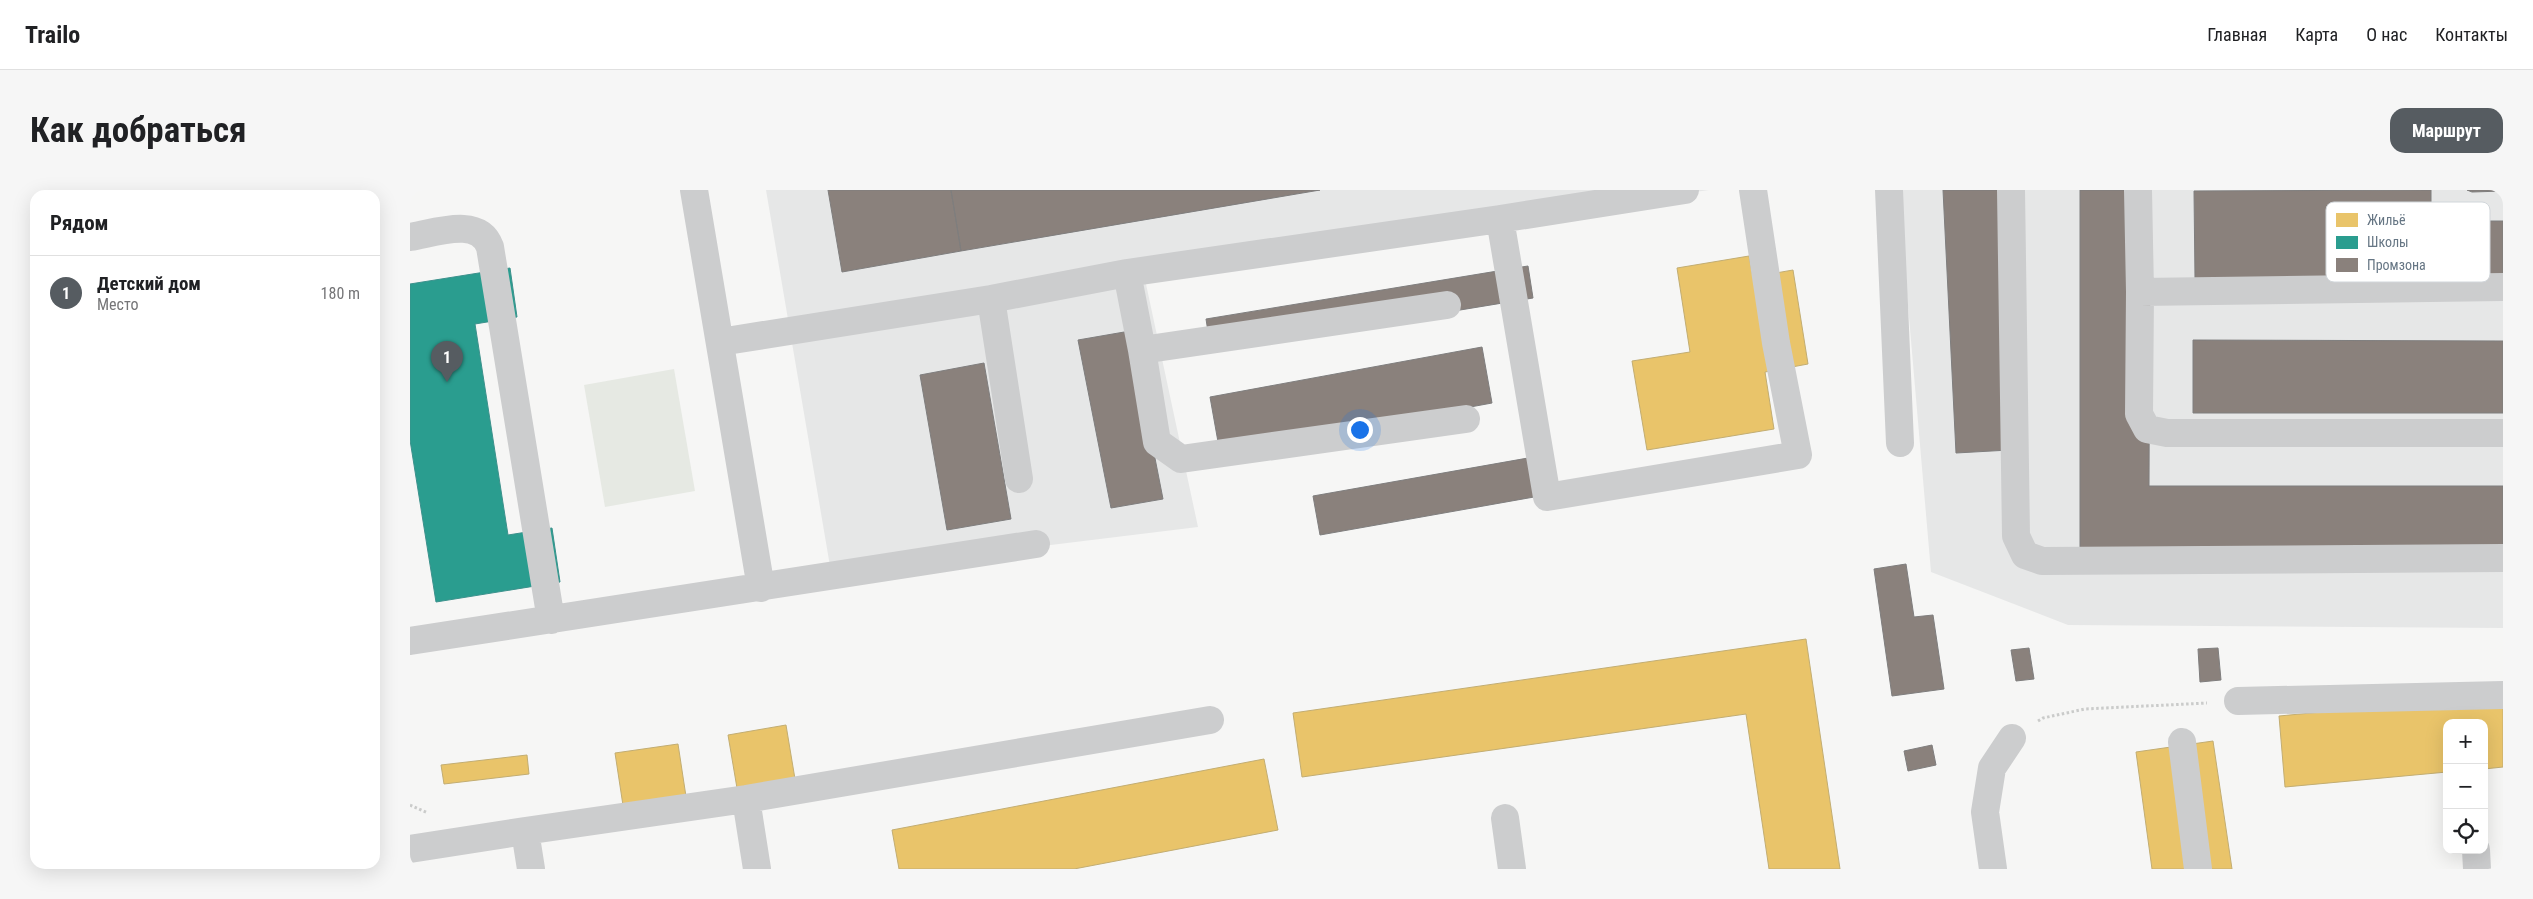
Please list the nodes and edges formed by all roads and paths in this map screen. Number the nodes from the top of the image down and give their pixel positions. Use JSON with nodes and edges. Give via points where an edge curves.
{"nodes":[{"id":1,"x":694,"y":190,"type":"edge"},
{"id":2,"x":1685,"y":190,"type":"edge"},
{"id":3,"x":1753,"y":190,"type":"edge"},
{"id":4,"x":1889,"y":190,"type":"edge"},
{"id":5,"x":2011,"y":190,"type":"edge"},
{"id":6,"x":2138,"y":190,"type":"edge"},
{"id":7,"x":1500,"y":219,"type":"junction"},
{"id":8,"x":410,"y":237,"type":"edge"},
{"id":9,"x":1128,"y":273,"type":"junction"},
{"id":10,"x":2503,"y":287,"type":"edge"},
{"id":11,"x":2140,"y":292,"type":"junction"},
{"id":12,"x":992,"y":299,"type":"junction"},
{"id":13,"x":1447,"y":306,"type":"dead end"},
{"id":14,"x":720,"y":342,"type":"junction"},
{"id":15,"x":1142,"y":350,"type":"junction"},
{"id":16,"x":1466,"y":419,"type":"dead end"},
{"id":17,"x":2503,"y":433,"type":"edge"},
{"id":18,"x":1900,"y":443,"type":"dead end"},
{"id":19,"x":1018,"y":478,"type":"dead end"},
{"id":20,"x":1036,"y":544,"type":"dead end"},
{"id":21,"x":2503,"y":558,"type":"edge"},
{"id":22,"x":760,"y":588,"type":"junction"},
{"id":23,"x":551,"y":620,"type":"junction"},
{"id":24,"x":410,"y":641,"type":"edge"},
{"id":25,"x":2503,"y":695,"type":"edge"},
{"id":26,"x":2238,"y":701,"type":"joint"},
{"id":27,"x":1210,"y":720,"type":"dead end"},
{"id":28,"x":2012,"y":738,"type":"joint"},
{"id":29,"x":2182,"y":742,"type":"dead end"},
{"id":30,"x":746,"y":799,"type":"junction"},
{"id":31,"x":1506,"y":818,"type":"dead end"},
{"id":32,"x":525,"y":831,"type":"junction"},
{"id":33,"x":410,"y":849,"type":"edge"},
{"id":34,"x":2476,"y":854,"type":"edge"},
{"id":35,"x":531,"y":869,"type":"edge"},
{"id":36,"x":757,"y":869,"type":"edge"},
{"id":37,"x":1512,"y":869,"type":"edge"},
{"id":38,"x":1993,"y":869,"type":"edge"},
{"id":39,"x":2198,"y":869,"type":"edge"},
{"id":40,"x":2477,"y":869,"type":"edge"}],
"edges":[{"from":1,"to":14,"type":"lane"},
{"from":2,"to":7,"type":"lane"},
{"from":3,"to":7,"type":"lane","via":[[1776,343],[1798,455],[1546,496]]},
{"from":4,"to":18,"type":"lane"},
{"from":5,"to":21,"type":"lane","via":[[2016,536],[2025,555],[2042,561]]},
{"from":6,"to":11,"type":"lane"},
{"from":7,"to":9,"type":"lane"},
{"from":8,"to":23,"type":"lane","via":[[468,229],[480,232],[490,247]]},
{"from":9,"to":12,"type":"lane"},
{"from":9,"to":15,"type":"lane"},
{"from":10,"to":11,"type":"lane"},
{"from":11,"to":17,"type":"lane","via":[[2139,414],[2147,428],[2166,433]]},
{"from":12,"to":14,"type":"lane"},
{"from":12,"to":19,"type":"lane"},
{"from":13,"to":15,"type":"lane"},
{"from":14,"to":22,"type":"lane"},
{"from":15,"to":16,"type":"lane","via":[[1157,442],[1181,459]]},
{"from":20,"to":22,"type":"lane"},
{"from":22,"to":23,"type":"lane"},
{"from":23,"to":24,"type":"lane"},
{"from":25,"to":26,"type":"lane"},
{"from":26,"to":28,"type":"path","via":[[2085,708],[2043,718]]},
{"from":27,"to":30,"type":"lane"},
{"from":28,"to":38,"type":"lane","via":[[1992,768],[1985,812]]},
{"from":29,"to":39,"type":"lane"},
{"from":30,"to":32,"type":"lane"},
{"from":30,"to":36,"type":"lane"},
{"from":31,"to":37,"type":"lane"},
{"from":32,"to":33,"type":"lane"},
{"from":32,"to":35,"type":"lane"},
{"from":34,"to":40,"type":"lane"}]}
